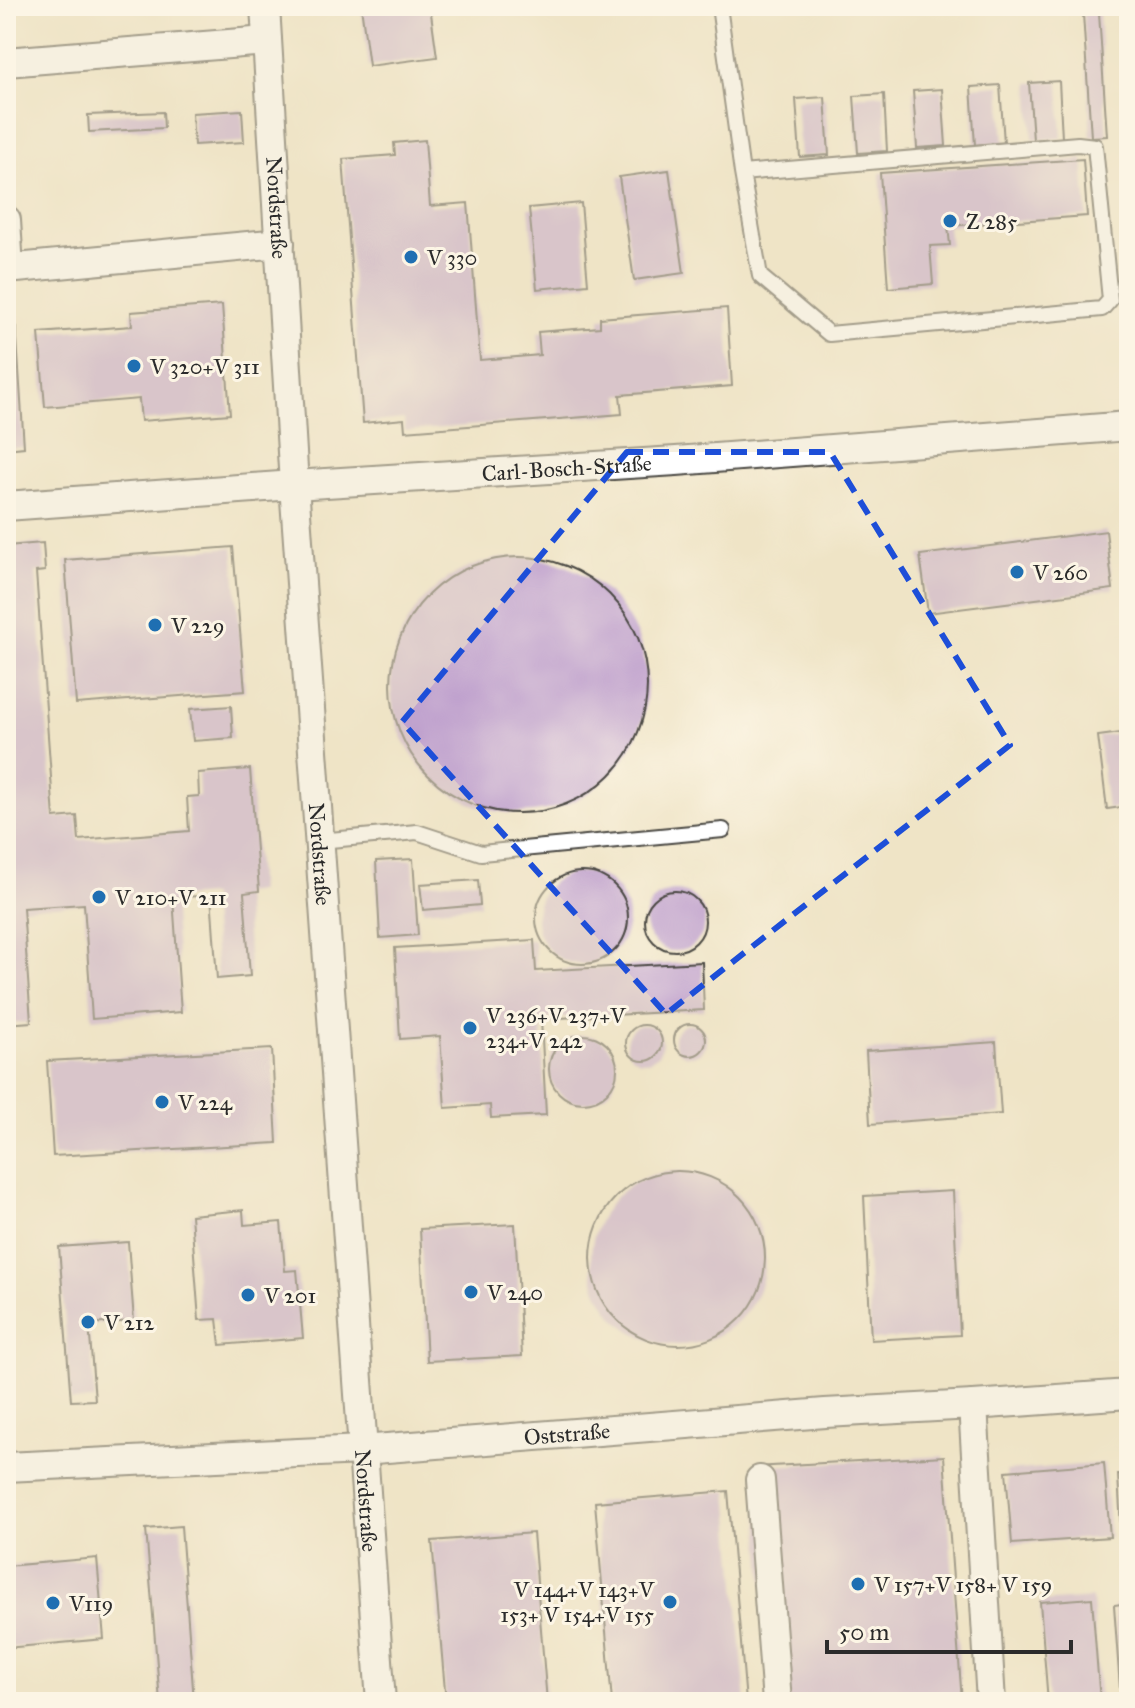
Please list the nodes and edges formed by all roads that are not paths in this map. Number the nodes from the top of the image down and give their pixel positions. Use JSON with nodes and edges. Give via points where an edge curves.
{"nodes":[{"id":1,"x":265,"y":6,"type":"edge"},
{"id":2,"x":719,"y":6,"type":"edge"},
{"id":3,"x":267,"y":41,"type":"junction"},
{"id":4,"x":6,"y":62,"type":"edge"},
{"id":5,"x":742,"y":173,"type":"junction"},
{"id":6,"x":6,"y":220,"type":"edge"},
{"id":7,"x":280,"y":243,"type":"junction"},
{"id":8,"x":8,"y":268,"type":"edge"},
{"id":9,"x":1129,"y":426,"type":"edge"},
{"id":10,"x":294,"y":485,"type":"junction"},
{"id":11,"x":6,"y":506,"type":"edge"},
{"id":12,"x":723,"y":830,"type":"dead end"},
{"id":13,"x":319,"y":841,"type":"junction"},
{"id":14,"x":1129,"y":1394,"type":"edge"},
{"id":15,"x":973,"y":1405,"type":"junction"},
{"id":16,"x":362,"y":1450,"type":"junction"},
{"id":17,"x":6,"y":1467,"type":"edge"},
{"id":18,"x":760,"y":1480,"type":"dead end"},
{"id":19,"x":381,"y":1702,"type":"edge"},
{"id":20,"x":777,"y":1702,"type":"edge"},
{"id":21,"x":991,"y":1702,"type":"edge"}],
"edges":[{"from":1,"to":3,"type":"street","name":"Nordstraße"},
{"from":2,"to":5,"type":"lane"},
{"from":3,"to":4,"type":"street"},
{"from":3,"to":7,"type":"street","name":"Nordstraße"},
{"from":5,"to":5,"type":"lane","via":[[760,276],[829,334],[1102,309],[1110,300],[1095,146]]},
{"from":6,"to":8,"type":"street"},
{"from":7,"to":8,"type":"street"},
{"from":7,"to":10,"type":"street","name":"Nordstraße"},
{"from":9,"to":10,"type":"street","name":"Carl-Bosch-Straße"},
{"from":10,"to":11,"type":"street","name":"Carl-Bosch-Straße"},
{"from":10,"to":13,"type":"street","name":"Nordstraße"},
{"from":12,"to":13,"type":"lane","via":[[481,853],[417,832]]},
{"from":13,"to":16,"type":"street","name":"Nordstraße"},
{"from":14,"to":15,"type":"street","name":"Oststraße"},
{"from":15,"to":16,"type":"street","name":"Oststraße"},
{"from":15,"to":21,"type":"street"},
{"from":16,"to":17,"type":"street","name":"Oststraße"},
{"from":16,"to":19,"type":"street","name":"Nordstraße"},
{"from":18,"to":20,"type":"street"}]}
